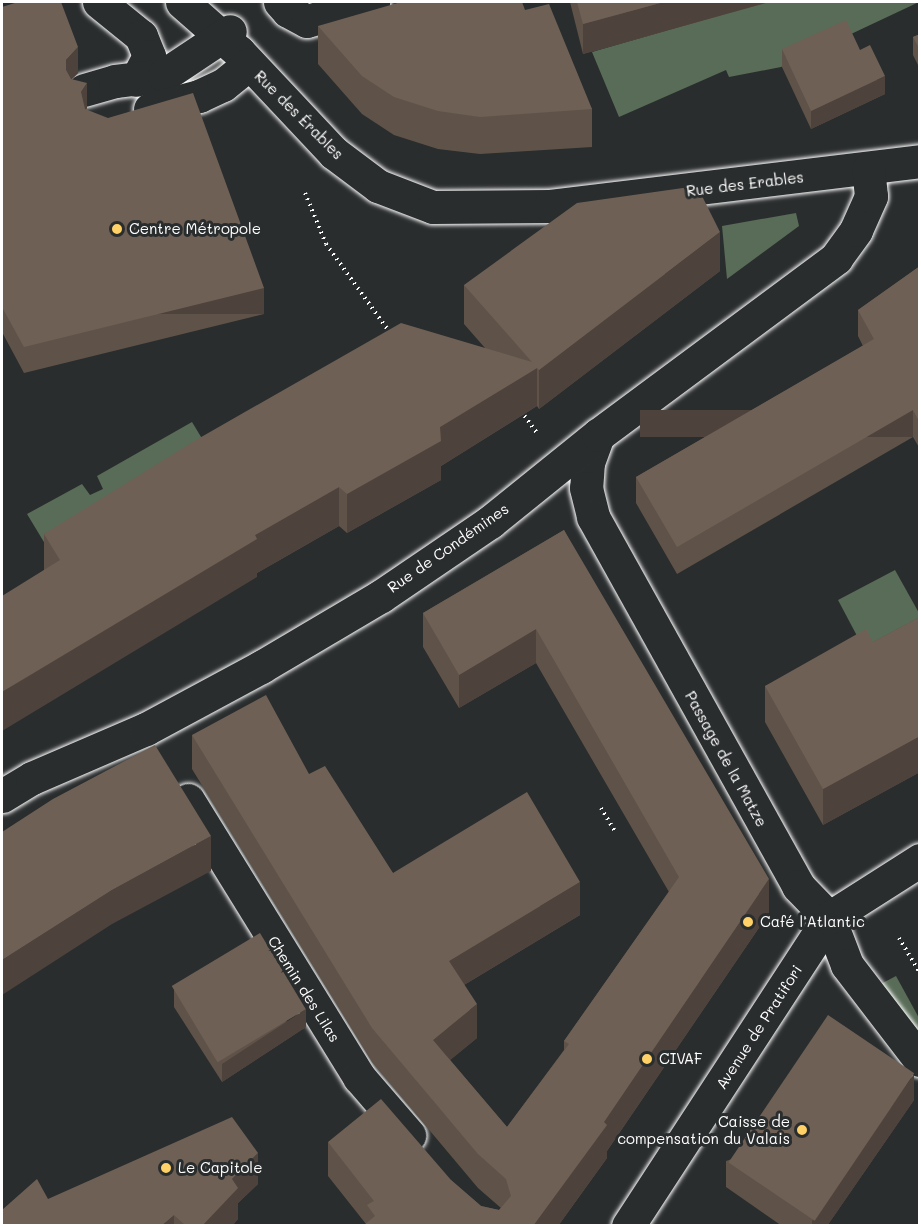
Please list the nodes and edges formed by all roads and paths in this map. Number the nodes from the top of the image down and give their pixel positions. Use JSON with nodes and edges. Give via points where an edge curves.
{"nodes":[{"id":1,"x":99,"y":2,"type":"edge"},
{"id":2,"x":182,"y":2,"type":"edge"},
{"id":3,"x":280,"y":2,"type":"edge"},
{"id":4,"x":373,"y":2,"type":"edge"},
{"id":5,"x":232,"y":37,"type":"edge"},
{"id":6,"x":136,"y":80,"type":"junction"},
{"id":7,"x":84,"y":90,"type":"edge"},
{"id":8,"x":121,"y":117,"type":"edge"},
{"id":9,"x":920,"y":161,"type":"edge"},
{"id":10,"x":868,"y":169,"type":"junction"},
{"id":11,"x":305,"y":193,"type":"dead end"},
{"id":12,"x":393,"y":194,"type":"joint"},
{"id":13,"x":399,"y":344,"type":"edge"},
{"id":14,"x":515,"y":404,"type":"edge"},
{"id":15,"x":598,"y":435,"type":"junction"},
{"id":16,"x":543,"y":442,"type":"dead end"},
{"id":17,"x":161,"y":754,"type":"junction"},
{"id":18,"x":2,"y":796,"type":"edge"},
{"id":19,"x":601,"y":808,"type":"dead end"},
{"id":20,"x":614,"y":830,"type":"dead end"},
{"id":21,"x":920,"y":860,"type":"edge"},
{"id":22,"x":829,"y":918,"type":"junction"},
{"id":23,"x":899,"y":938,"type":"dead end"},
{"id":24,"x":920,"y":973,"type":"edge"},
{"id":25,"x":920,"y":1060,"type":"edge"},
{"id":26,"x":428,"y":1157,"type":"edge"},
{"id":27,"x":628,"y":1226,"type":"edge"}],
"edges":[{"from":1,"to":6,"type":"street","via":[[141,36],[149,56]]},
{"from":2,"to":5,"type":"street","name":"Rue des Érables"},
{"from":3,"to":4,"type":"street","via":[[307,21]]},
{"from":5,"to":6,"type":"street","via":[[164,75]]},
{"from":5,"to":8,"type":"street","via":[[223,85],[199,96]]},
{"from":5,"to":12,"type":"street","name":"Rue des Érables","via":[[334,153]]},
{"from":6,"to":7,"type":"street","via":[[107,82]]},
{"from":9,"to":10,"type":"street","name":"Rue des Erables"},
{"from":10,"to":12,"type":"street","name":"Rue des Erables","via":[[550,206],[433,207]]},
{"from":10,"to":15,"type":"street","name":"Rue de Condémines","via":[[871,196],[856,230],[836,258]]},
{"from":11,"to":13,"type":"path","via":[[326,244]]},
{"from":14,"to":16,"type":"path"},
{"from":15,"to":17,"type":"street","name":"Rue de Condémines","via":[[490,522],[381,596],[261,667]]},
{"from":15,"to":22,"type":"street","name":"Passage de la Matze","via":[[588,462],[586,488],[593,518],[798,886]]},
{"from":17,"to":18,"type":"street","name":"Rue de Condémines","via":[[32,778]]},
{"from":17,"to":26,"type":"street","name":"Chemin des Lilas","via":[[359,1077]]},
{"from":19,"to":20,"type":"path"},
{"from":21,"to":22,"type":"street","name":"Avenue de Pratifori"},
{"from":22,"to":25,"type":"street","name":"Passage de la Matze","via":[[848,966]]},
{"from":22,"to":27,"type":"street","name":"Avenue de Pratifori"},
{"from":23,"to":24,"type":"path"}]}
